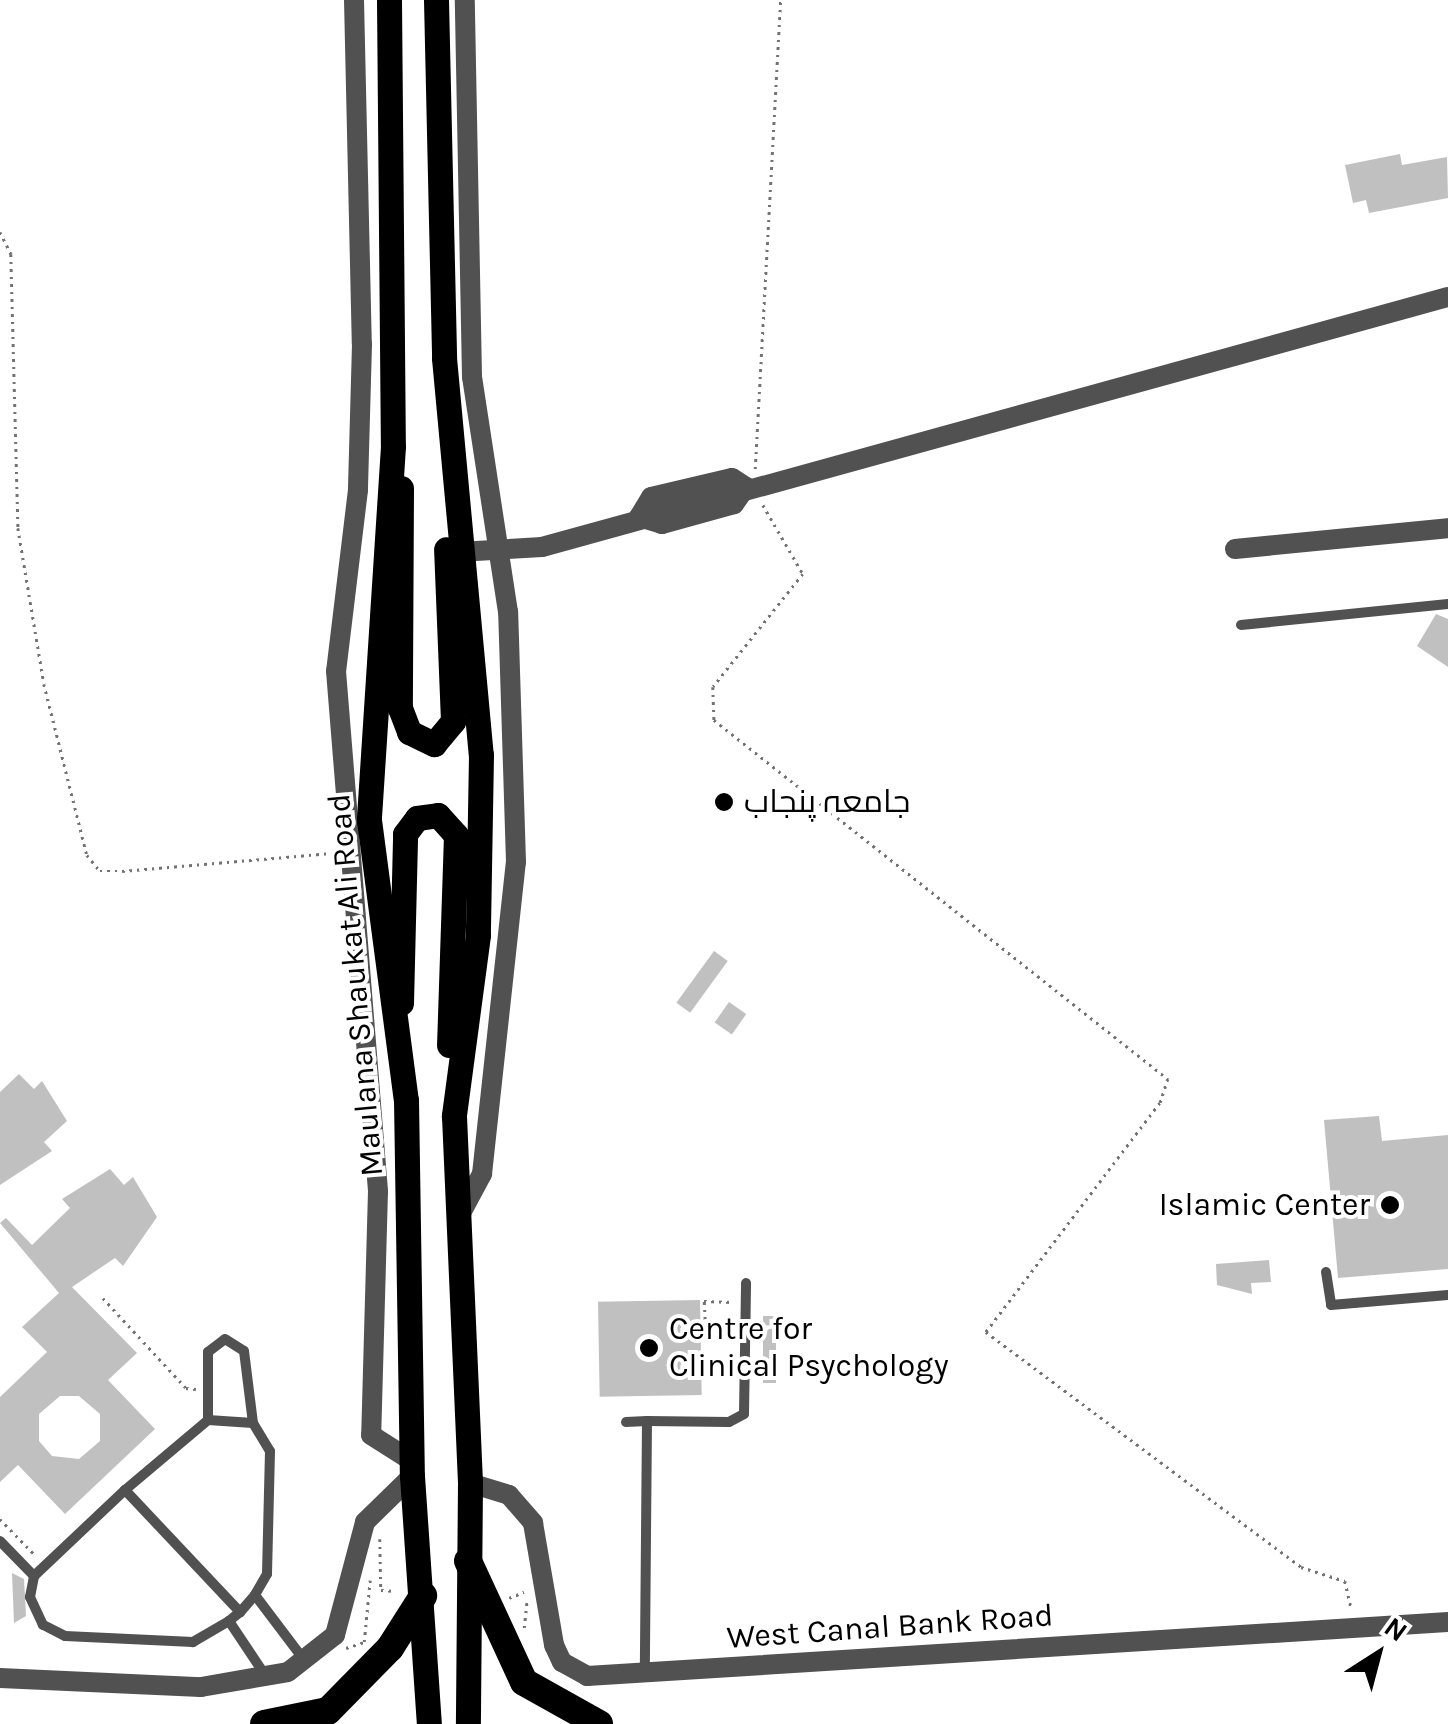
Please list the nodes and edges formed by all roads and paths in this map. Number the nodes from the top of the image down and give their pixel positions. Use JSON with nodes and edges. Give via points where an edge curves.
{"nodes":[{"id":1,"x":354,"y":0,"type":"edge"},
{"id":2,"x":389,"y":0,"type":"edge"},
{"id":3,"x":436,"y":0,"type":"edge"},
{"id":4,"x":465,"y":0,"type":"edge"},
{"id":5,"x":780,"y":0,"type":"edge"},
{"id":6,"x":0,"y":232,"type":"edge"},
{"id":7,"x":1448,"y":297,"type":"edge"},
{"id":8,"x":393,"y":446,"type":"junction"},
{"id":9,"x":452,"y":464,"type":"junction"},
{"id":10,"x":750,"y":487,"type":"junction"},
{"id":11,"x":1448,"y":528,"type":"edge"},
{"id":12,"x":499,"y":544,"type":"junction"},
{"id":13,"x":1235,"y":549,"type":"dead end"},
{"id":14,"x":459,"y":552,"type":"junction"},
{"id":15,"x":1448,"y":604,"type":"edge"},
{"id":16,"x":1240,"y":625,"type":"dead end"},
{"id":17,"x":345,"y":853,"type":"junction"},
{"id":18,"x":396,"y":1022,"type":"junction"},
{"id":19,"x":455,"y":1100,"type":"junction"},
{"id":20,"x":460,"y":1216,"type":"junction"},
{"id":21,"x":1326,"y":1272,"type":"dead end"},
{"id":22,"x":746,"y":1282,"type":"dead end"},
{"id":23,"x":1448,"y":1295,"type":"edge"},
{"id":24,"x":102,"y":1298,"type":"dead end"},
{"id":25,"x":746,"y":1302,"type":"junction"},
{"id":26,"x":706,"y":1342,"type":"dead end"},
{"id":27,"x":208,"y":1389,"type":"junction"},
{"id":28,"x":208,"y":1420,"type":"junction"},
{"id":29,"x":647,"y":1421,"type":"junction"},
{"id":30,"x":626,"y":1422,"type":"dead end"},
{"id":31,"x":253,"y":1424,"type":"junction"},
{"id":32,"x":412,"y":1469,"type":"junction"},
{"id":33,"x":470,"y":1484,"type":"junction"},
{"id":34,"x":125,"y":1490,"type":"junction"},
{"id":35,"x":0,"y":1519,"type":"edge"},
{"id":36,"x":0,"y":1541,"type":"edge"},
{"id":37,"x":468,"y":1561,"type":"junction"},
{"id":38,"x":44,"y":1564,"type":"junction"},
{"id":39,"x":34,"y":1576,"type":"junction"},
{"id":40,"x":381,"y":1590,"type":"dead end"},
{"id":41,"x":255,"y":1595,"type":"junction"},
{"id":42,"x":422,"y":1596,"type":"junction"},
{"id":43,"x":240,"y":1612,"type":"junction"},
{"id":44,"x":229,"y":1620,"type":"junction"},
{"id":45,"x":1448,"y":1622,"type":"edge"},
{"id":46,"x":1355,"y":1628,"type":"junction"},
{"id":47,"x":324,"y":1647,"type":"junction"},
{"id":48,"x":305,"y":1662,"type":"junction"},
{"id":49,"x":645,"y":1672,"type":"junction"},
{"id":50,"x":0,"y":1678,"type":"edge"},
{"id":51,"x":267,"y":1678,"type":"junction"},
{"id":52,"x":264,"y":1724,"type":"edge"},
{"id":53,"x":429,"y":1724,"type":"edge"},
{"id":54,"x":468,"y":1724,"type":"edge"},
{"id":55,"x":599,"y":1724,"type":"edge"}],
"edges":[{"from":1,"to":17,"type":"street","via":[[362,344],[358,490],[336,671]]},
{"from":2,"to":8,"type":"main road","name":"Maulana Shaukat Ali Road"},
{"from":3,"to":9,"type":"main road"},
{"from":4,"to":12,"type":"street","via":[[472,377]]},
{"from":5,"to":10,"type":"path"},
{"from":6,"to":17,"type":"path","via":[[12,254],[18,528],[44,684],[87,855],[100,871],[122,871]]},
{"from":7,"to":10,"type":"street"},
{"from":8,"to":9,"type":"main road","via":[[405,508],[400,708],[409,732],[434,744],[453,722],[445,617]]},
{"from":8,"to":18,"type":"main road","name":"Maulana Shaukat Ali Road","via":[[369,820]]},
{"from":9,"to":14,"type":"main road"},
{"from":10,"to":12,"type":"street","via":[[732,478],[651,497],[639,516],[542,547]]},
{"from":10,"to":46,"type":"path","via":[[803,574],[714,687],[714,720],[1168,1079],[1160,1104],[986,1332],[1301,1567],[1345,1581]]},
{"from":11,"to":13,"type":"street"},
{"from":12,"to":14,"type":"street"},
{"from":12,"to":20,"type":"street","via":[[516,862],[482,1174]]},
{"from":14,"to":19,"type":"main road","via":[[481,781],[478,935]]},
{"from":15,"to":16,"type":"lane"},
{"from":17,"to":32,"type":"street","via":[[378,1191],[371,1435]]},
{"from":18,"to":19,"type":"main road","via":[[408,938],[404,834],[417,818],[438,815],[456,835]]},
{"from":18,"to":32,"type":"main road","name":"Maulana Shaukat Ali Road"},
{"from":19,"to":20,"type":"main road"},
{"from":20,"to":33,"type":"main road"},
{"from":21,"to":23,"type":"lane","via":[[1332,1305]]},
{"from":22,"to":25,"type":"lane"},
{"from":24,"to":27,"type":"path","via":[[186,1388]]},
{"from":25,"to":26,"type":"path","via":[[704,1301]]},
{"from":25,"to":29,"type":"lane","via":[[744,1414],[729,1422]]},
{"from":27,"to":28,"type":"lane"},
{"from":27,"to":31,"type":"lane","via":[[208,1352],[233,1340],[244,1351]]},
{"from":28,"to":31,"type":"lane"},
{"from":28,"to":34,"type":"lane"},
{"from":29,"to":30,"type":"lane"},
{"from":29,"to":49,"type":"lane"},
{"from":31,"to":41,"type":"lane","via":[[270,1451],[267,1574]]},
{"from":32,"to":42,"type":"main road","name":"Maulana Shaukat Ali Road"},
{"from":32,"to":47,"type":"street","via":[[365,1522],[345,1616]]},
{"from":33,"to":37,"type":"main road"},
{"from":33,"to":49,"type":"street","name":"West Canal Bank Road","via":[[509,1495],[534,1524],[562,1662],[587,1676]]},
{"from":34,"to":38,"type":"lane"},
{"from":34,"to":43,"type":"lane"},
{"from":35,"to":38,"type":"path"},
{"from":36,"to":39,"type":"lane"},
{"from":37,"to":54,"type":"main road"},
{"from":37,"to":55,"type":"highway","via":[[524,1682]]},
{"from":38,"to":39,"type":"lane"},
{"from":39,"to":44,"type":"lane","via":[[34,1614],[66,1636],[193,1642]]},
{"from":40,"to":47,"type":"path","via":[[374,1538],[364,1642]]},
{"from":41,"to":43,"type":"lane"},
{"from":41,"to":48,"type":"lane"},
{"from":42,"to":52,"type":"highway","via":[[390,1648],[328,1710]]},
{"from":42,"to":53,"type":"main road","name":"Maulana Shaukat Ali Road"},
{"from":43,"to":44,"type":"lane"},
{"from":44,"to":51,"type":"lane"},
{"from":45,"to":46,"type":"street","name":"West Canal Bank Road"},
{"from":46,"to":49,"type":"street","name":"West Canal Bank Road"},
{"from":47,"to":48,"type":"street"},
{"from":48,"to":51,"type":"street"},
{"from":50,"to":51,"type":"street","via":[[201,1687]]}]}
